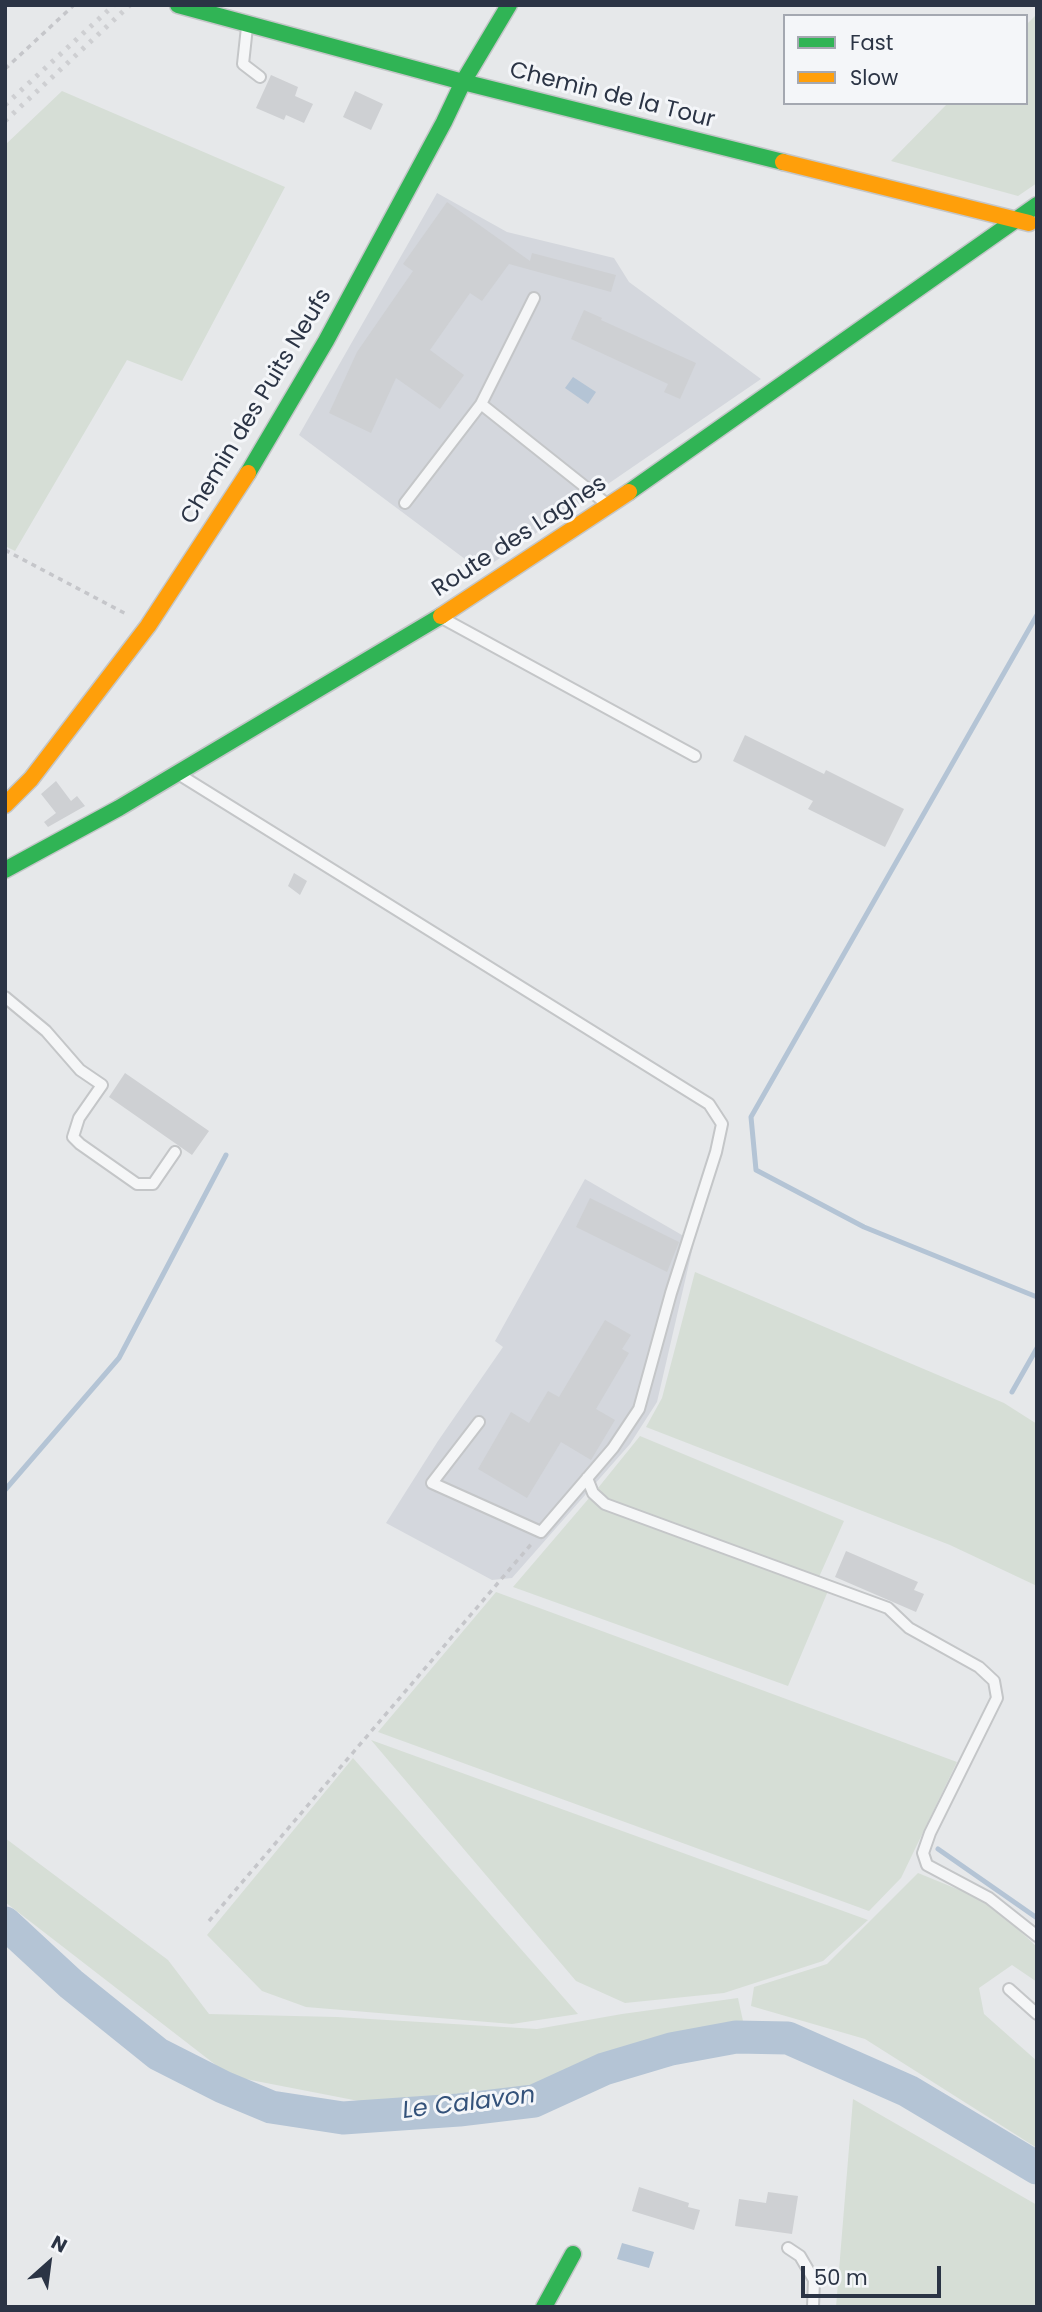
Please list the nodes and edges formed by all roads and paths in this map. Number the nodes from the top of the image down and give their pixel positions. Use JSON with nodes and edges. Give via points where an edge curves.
{"nodes":[{"id":1,"x":74,"y":5,"type":"edge"},
{"id":2,"x":178,"y":5,"type":"edge"},
{"id":3,"x":509,"y":5,"type":"edge"},
{"id":4,"x":248,"y":24,"type":"junction"},
{"id":5,"x":5,"y":69,"type":"edge"},
{"id":6,"x":260,"y":77,"type":"dead end"},
{"id":7,"x":463,"y":82,"type":"junction"},
{"id":8,"x":1037,"y":205,"type":"edge"},
{"id":9,"x":1016,"y":220,"type":"junction"},
{"id":10,"x":1037,"y":223,"type":"edge"},
{"id":11,"x":534,"y":298,"type":"dead end"},
{"id":12,"x":481,"y":404,"type":"junction"},
{"id":13,"x":405,"y":503,"type":"dead end"},
{"id":14,"x":609,"y":506,"type":"junction"},
{"id":15,"x":5,"y":550,"type":"edge"},
{"id":16,"x":440,"y":617,"type":"junction"},
{"id":17,"x":148,"y":626,"type":"junction"},
{"id":18,"x":695,"y":756,"type":"dead end"},
{"id":19,"x":178,"y":774,"type":"junction"},
{"id":20,"x":5,"y":805,"type":"edge"},
{"id":21,"x":5,"y":870,"type":"edge"},
{"id":22,"x":5,"y":997,"type":"edge"},
{"id":23,"x":175,"y":1152,"type":"dead end"},
{"id":24,"x":479,"y":1422,"type":"dead end"},
{"id":25,"x":587,"y":1478,"type":"junction"},
{"id":26,"x":541,"y":1532,"type":"junction"},
{"id":27,"x":209,"y":1921,"type":"dead end"},
{"id":28,"x":1037,"y":1936,"type":"edge"},
{"id":29,"x":1009,"y":1989,"type":"dead end"},
{"id":30,"x":1037,"y":2014,"type":"edge"},
{"id":31,"x":788,"y":2248,"type":"dead end"},
{"id":32,"x":573,"y":2254,"type":"dead end"},
{"id":33,"x":544,"y":2307,"type":"edge"},
{"id":34,"x":813,"y":2307,"type":"edge"}],
"edges":[{"from":1,"to":5,"type":"path"},
{"from":2,"to":4,"type":"street","name":"Chemin de la Tour"},
{"from":3,"to":7,"type":"street","name":"Chemin des Puits Neufs"},
{"from":4,"to":6,"type":"lane","via":[[243,64]]},
{"from":4,"to":7,"type":"street","name":"Chemin de la Tour"},
{"from":7,"to":9,"type":"street","name":"Chemin de la Tour"},
{"from":7,"to":17,"type":"street","name":"Chemin des Puits Neufs","via":[[277,426]]},
{"from":8,"to":9,"type":"street","name":"Route des Lagnes"},
{"from":9,"to":10,"type":"street","name":"Chemin de la Tour"},
{"from":9,"to":14,"type":"street","name":"Route des Lagnes"},
{"from":11,"to":12,"type":"lane"},
{"from":12,"to":13,"type":"lane"},
{"from":12,"to":14,"type":"lane"},
{"from":14,"to":16,"type":"street","name":"Route des Lagnes"},
{"from":15,"to":17,"type":"path"},
{"from":16,"to":18,"type":"lane"},
{"from":16,"to":19,"type":"street","name":"Route des Lagnes"},
{"from":17,"to":20,"type":"street","name":"Chemin des Puits Neufs","via":[[31,779]]},
{"from":19,"to":21,"type":"street","name":"Route des Lagnes"},
{"from":19,"to":25,"type":"lane","via":[[709,1104],[722,1124],[639,1409]]},
{"from":22,"to":23,"type":"lane","via":[[46,1031],[80,1070],[102,1085],[79,1118],[73,1137],[80,1144],[137,1184],[153,1184]]},
{"from":24,"to":26,"type":"lane","via":[[432,1483]]},
{"from":25,"to":26,"type":"lane"},
{"from":25,"to":28,"type":"lane","via":[[593,1493],[605,1504],[888,1608],[909,1628],[979,1667],[994,1681],[997,1698],[923,1853],[927,1865],[989,1898]]},
{"from":26,"to":27,"type":"path"},
{"from":29,"to":30,"type":"lane"},
{"from":31,"to":34,"type":"lane","via":[[800,2256],[814,2280]]},
{"from":32,"to":33,"type":"street"}]}
